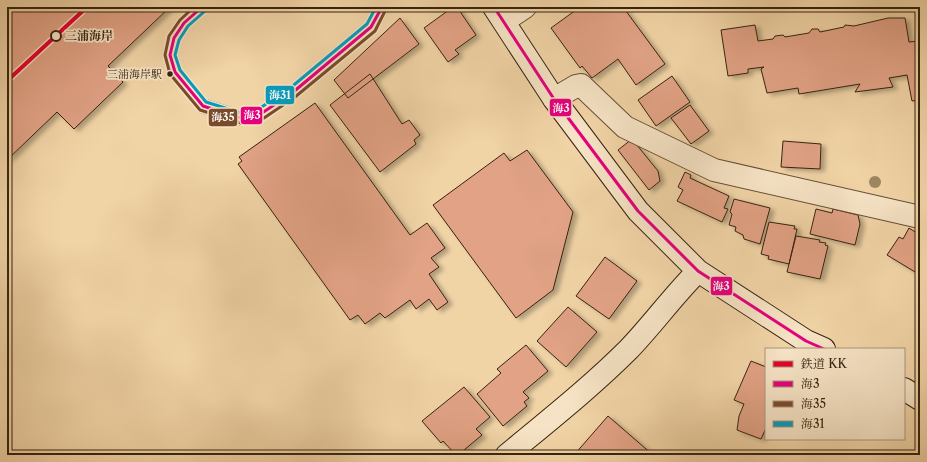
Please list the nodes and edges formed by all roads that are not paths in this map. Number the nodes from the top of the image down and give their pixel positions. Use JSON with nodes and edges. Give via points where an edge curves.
{"nodes":[{"id":1,"x":202,"y":7,"type":"edge"},
{"id":2,"x":382,"y":7,"type":"edge"},
{"id":3,"x":525,"y":7,"type":"edge"},
{"id":4,"x":499,"y":14,"type":"edge"},
{"id":5,"x":554,"y":99,"type":"junction"},
{"id":6,"x":920,"y":217,"type":"edge"},
{"id":7,"x":698,"y":271,"type":"junction"},
{"id":8,"x":822,"y":348,"type":"edge"},
{"id":9,"x":905,"y":390,"type":"edge"},
{"id":10,"x":920,"y":398,"type":"edge"},
{"id":11,"x":507,"y":455,"type":"edge"}],
"edges":[{"from":1,"to":2,"type":"lane","via":[[184,23],[174,38],[170,55],[175,72],[203,106],[241,118],[262,113],[292,93],[372,27]]},
{"from":3,"to":4,"type":"street"},
{"from":4,"to":5,"type":"street"},
{"from":5,"to":6,"type":"street","via":[[581,85],[625,127],[714,170]]},
{"from":5,"to":7,"type":"street","via":[[638,211]]},
{"from":7,"to":8,"type":"street","via":[[806,341]]},
{"from":7,"to":11,"type":"street","via":[[630,348],[586,389]]},
{"from":9,"to":10,"type":"street"}]}
